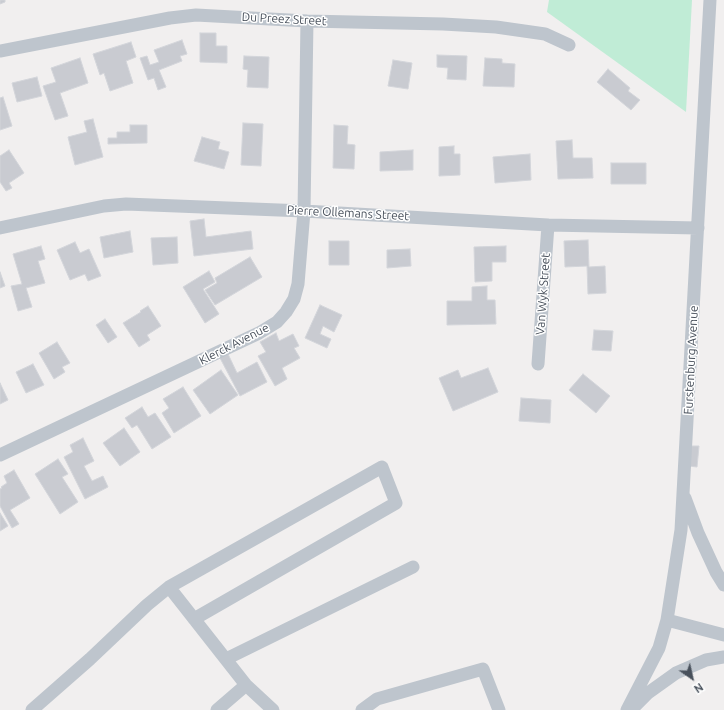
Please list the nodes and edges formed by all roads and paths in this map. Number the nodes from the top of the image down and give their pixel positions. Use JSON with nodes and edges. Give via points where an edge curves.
{"nodes":[{"id":1,"x":710,"y":0,"type":"edge"},
{"id":2,"x":307,"y":21,"type":"junction"},
{"id":3,"x":569,"y":45,"type":"dead end"},
{"id":4,"x":0,"y":51,"type":"edge"},
{"id":5,"x":304,"y":211,"type":"junction"},
{"id":6,"x":548,"y":225,"type":"junction"},
{"id":7,"x":0,"y":228,"type":"edge"},
{"id":8,"x":698,"y":228,"type":"junction"},
{"id":9,"x":538,"y":364,"type":"dead end"},
{"id":10,"x":0,"y":455,"type":"edge"},
{"id":11,"x":684,"y":492,"type":"junction"},
{"id":12,"x":413,"y":567,"type":"dead end"},
{"id":13,"x":724,"y":585,"type":"edge"},
{"id":14,"x":170,"y":587,"type":"junction"},
{"id":15,"x":194,"y":619,"type":"junction"},
{"id":16,"x":667,"y":620,"type":"junction"},
{"id":17,"x":724,"y":635,"type":"edge"},
{"id":18,"x":724,"y":657,"type":"edge"},
{"id":19,"x":226,"y":659,"type":"junction"},
{"id":20,"x":246,"y":685,"type":"junction"},
{"id":21,"x":32,"y":710,"type":"edge"},
{"id":22,"x":217,"y":710,"type":"edge"},
{"id":23,"x":273,"y":710,"type":"edge"},
{"id":24,"x":362,"y":710,"type":"edge"},
{"id":25,"x":498,"y":710,"type":"edge"},
{"id":26,"x":627,"y":710,"type":"edge"},
{"id":27,"x":631,"y":710,"type":"edge"}],
"edges":[{"from":1,"to":8,"type":"street","name":"Furstenburg Avenue"},
{"from":2,"to":3,"type":"street","name":"Du Preez Street","via":[[496,27],[545,34]]},
{"from":2,"to":4,"type":"street","name":"Du Preez Street","via":[[183,16]]},
{"from":2,"to":5,"type":"street","name":"Klerck Avenue"},
{"from":5,"to":6,"type":"street","name":"Pierre Ollemans Street"},
{"from":5,"to":7,"type":"street","name":"Pierre Ollemans Street","via":[[115,205]]},
{"from":5,"to":10,"type":"street","name":"Klerck Avenue","via":[[298,284],[294,299],[277,322]]},
{"from":6,"to":8,"type":"street","name":"Pierre Ollemans Street"},
{"from":6,"to":9,"type":"street","name":"Van Wyk Street"},
{"from":8,"to":11,"type":"street","name":"Furstenburg Avenue"},
{"from":11,"to":13,"type":"street","via":[[698,532]]},
{"from":11,"to":16,"type":"street","name":"Furstenburg Avenue","via":[[681,530]]},
{"from":12,"to":19,"type":"street"},
{"from":14,"to":15,"type":"street"},
{"from":14,"to":15,"type":"street","via":[[382,467],[396,503]]},
{"from":14,"to":21,"type":"street"},
{"from":15,"to":19,"type":"street"},
{"from":16,"to":17,"type":"street"},
{"from":16,"to":26,"type":"street","name":"Furstenburg Avenue","via":[[658,648]]},
{"from":18,"to":27,"type":"street","via":[[706,660],[676,673],[648,693]]},
{"from":19,"to":20,"type":"street"},
{"from":20,"to":22,"type":"street"},
{"from":20,"to":23,"type":"street"},
{"from":24,"to":25,"type":"street","via":[[377,699],[483,669]]}]}
